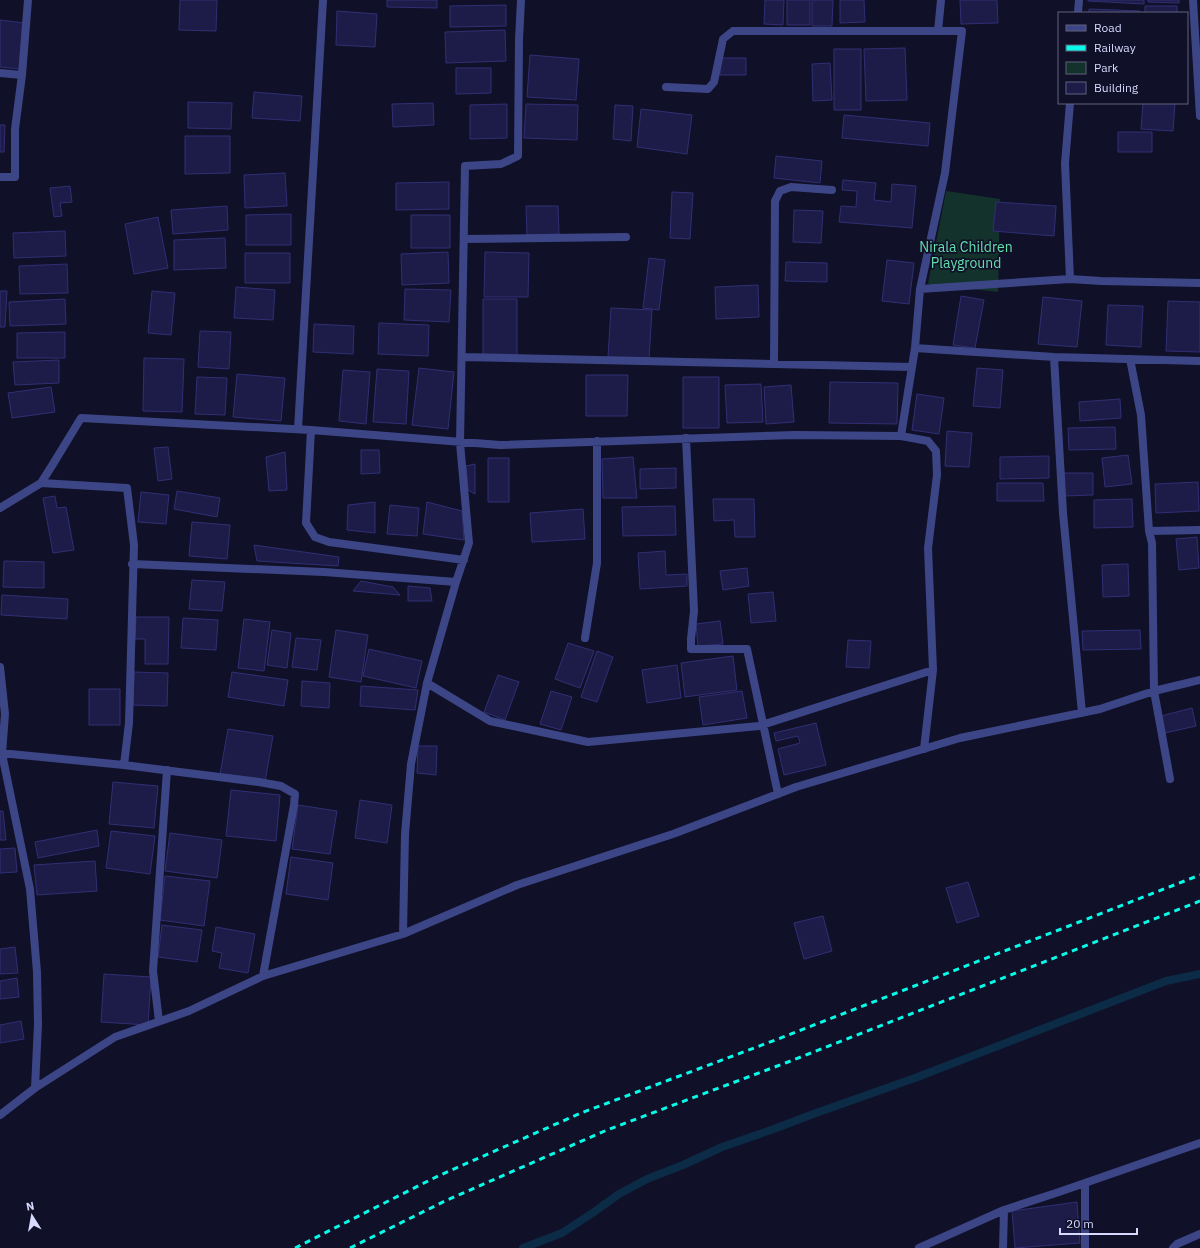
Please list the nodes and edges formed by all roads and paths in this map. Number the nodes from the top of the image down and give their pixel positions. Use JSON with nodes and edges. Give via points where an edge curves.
{"nodes":[{"id":1,"x":28,"y":0,"type":"edge"},
{"id":2,"x":323,"y":0,"type":"edge"},
{"id":3,"x":521,"y":0,"type":"edge"},
{"id":4,"x":941,"y":0,"type":"edge"},
{"id":5,"x":1079,"y":0,"type":"edge"},
{"id":6,"x":1193,"y":0,"type":"edge"},
{"id":7,"x":1078,"y":12,"type":"edge"},
{"id":8,"x":938,"y":31,"type":"junction"},
{"id":9,"x":0,"y":73,"type":"edge"},
{"id":10,"x":22,"y":75,"type":"junction"},
{"id":11,"x":666,"y":87,"type":"dead end"},
{"id":12,"x":1070,"y":104,"type":"edge"},
{"id":13,"x":1200,"y":116,"type":"edge"},
{"id":14,"x":0,"y":177,"type":"edge"},
{"id":15,"x":832,"y":190,"type":"dead end"},
{"id":16,"x":464,"y":238,"type":"junction"},
{"id":17,"x":626,"y":238,"type":"dead end"},
{"id":18,"x":1070,"y":279,"type":"junction"},
{"id":19,"x":1200,"y":283,"type":"edge"},
{"id":20,"x":920,"y":289,"type":"junction"},
{"id":21,"x":915,"y":348,"type":"junction"},
{"id":22,"x":462,"y":357,"type":"junction"},
{"id":23,"x":1054,"y":357,"type":"junction"},
{"id":24,"x":1130,"y":359,"type":"junction"},
{"id":25,"x":1200,"y":361,"type":"edge"},
{"id":26,"x":774,"y":364,"type":"junction"},
{"id":27,"x":912,"y":367,"type":"junction"},
{"id":28,"x":298,"y":429,"type":"junction"},
{"id":29,"x":311,"y":430,"type":"junction"},
{"id":30,"x":901,"y":436,"type":"junction"},
{"id":31,"x":686,"y":438,"type":"junction"},
{"id":32,"x":597,"y":442,"type":"junction"},
{"id":33,"x":460,"y":443,"type":"junction"},
{"id":34,"x":41,"y":483,"type":"junction"},
{"id":35,"x":0,"y":508,"type":"edge"},
{"id":36,"x":1200,"y":530,"type":"edge"},
{"id":37,"x":1149,"y":531,"type":"junction"},
{"id":38,"x":464,"y":560,"type":"junction"},
{"id":39,"x":132,"y":564,"type":"junction"},
{"id":40,"x":456,"y":582,"type":"junction"},
{"id":41,"x":585,"y":638,"type":"dead end"},
{"id":42,"x":0,"y":667,"type":"edge"},
{"id":43,"x":933,"y":670,"type":"junction"},
{"id":44,"x":1200,"y":680,"type":"edge"},
{"id":45,"x":427,"y":683,"type":"junction"},
{"id":46,"x":1154,"y":692,"type":"junction"},
{"id":47,"x":1082,"y":713,"type":"junction"},
{"id":48,"x":763,"y":725,"type":"junction"},
{"id":49,"x":924,"y":749,"type":"junction"},
{"id":50,"x":1,"y":754,"type":"edge"},
{"id":51,"x":124,"y":765,"type":"junction"},
{"id":52,"x":167,"y":770,"type":"junction"},
{"id":53,"x":1170,"y":779,"type":"dead end"},
{"id":54,"x":778,"y":794,"type":"junction"},
{"id":55,"x":403,"y":934,"type":"junction"},
{"id":56,"x":263,"y":976,"type":"junction"},
{"id":57,"x":159,"y":1022,"type":"junction"},
{"id":58,"x":35,"y":1088,"type":"junction"},
{"id":59,"x":0,"y":1115,"type":"edge"},
{"id":60,"x":1200,"y":1143,"type":"edge"},
{"id":61,"x":1085,"y":1183,"type":"junction"},
{"id":62,"x":1004,"y":1210,"type":"junction"},
{"id":63,"x":1200,"y":1234,"type":"edge"},
{"id":64,"x":919,"y":1248,"type":"edge"},
{"id":65,"x":1003,"y":1248,"type":"edge"},
{"id":66,"x":1085,"y":1248,"type":"edge"},
{"id":67,"x":1173,"y":1248,"type":"edge"}],
"edges":[{"from":1,"to":10,"type":"street"},
{"from":2,"to":28,"type":"street"},
{"from":3,"to":16,"type":"street","via":[[518,156],[501,164],[466,166]]},
{"from":4,"to":8,"type":"street"},
{"from":5,"to":7,"type":"street"},
{"from":6,"to":13,"type":"street"},
{"from":8,"to":11,"type":"street","via":[[733,31],[723,39],[714,82],[708,89]]},
{"from":8,"to":20,"type":"street","via":[[962,31],[945,173]]},
{"from":9,"to":10,"type":"street"},
{"from":10,"to":14,"type":"street","via":[[15,129],[15,177]]},
{"from":12,"to":18,"type":"street","via":[[1065,163]]},
{"from":15,"to":26,"type":"street","via":[[791,187],[780,191],[775,201]]},
{"from":16,"to":17,"type":"street"},
{"from":16,"to":22,"type":"street"},
{"from":18,"to":19,"type":"street"},
{"from":18,"to":20,"type":"street"},
{"from":20,"to":21,"type":"street"},
{"from":21,"to":23,"type":"street"},
{"from":21,"to":27,"type":"street"},
{"from":22,"to":26,"type":"street"},
{"from":22,"to":33,"type":"street"},
{"from":23,"to":24,"type":"street"},
{"from":23,"to":47,"type":"street","via":[[1063,513]]},
{"from":24,"to":25,"type":"street"},
{"from":24,"to":37,"type":"street","via":[[1141,415]]},
{"from":26,"to":27,"type":"street"},
{"from":27,"to":30,"type":"street"},
{"from":28,"to":29,"type":"street"},
{"from":28,"to":34,"type":"street","via":[[81,418]]},
{"from":29,"to":33,"type":"street"},
{"from":29,"to":38,"type":"street","via":[[306,523],[315,537],[328,542]]},
{"from":30,"to":31,"type":"street"},
{"from":30,"to":43,"type":"street","via":[[928,441],[936,451],[937,475],[928,548]]},
{"from":31,"to":32,"type":"street"},
{"from":31,"to":48,"type":"street","via":[[694,612],[691,648],[747,649]]},
{"from":32,"to":33,"type":"street","via":[[500,445]]},
{"from":32,"to":41,"type":"street","via":[[597,563]]},
{"from":33,"to":38,"type":"street","via":[[470,543]]},
{"from":34,"to":35,"type":"street"},
{"from":34,"to":39,"type":"street","via":[[127,488],[134,545]]},
{"from":36,"to":37,"type":"street"},
{"from":37,"to":46,"type":"street","via":[[1152,543]]},
{"from":38,"to":40,"type":"street"},
{"from":39,"to":40,"type":"street","via":[[324,572]]},
{"from":39,"to":51,"type":"street","via":[[129,716]]},
{"from":40,"to":45,"type":"street"},
{"from":42,"to":50,"type":"street","via":[[5,714]]},
{"from":43,"to":48,"type":"street"},
{"from":43,"to":49,"type":"street"},
{"from":44,"to":46,"type":"street"},
{"from":45,"to":48,"type":"street","via":[[490,721],[588,742]]},
{"from":45,"to":55,"type":"street","via":[[411,764]]},
{"from":46,"to":47,"type":"street"},
{"from":46,"to":53,"type":"street"},
{"from":47,"to":49,"type":"street","via":[[960,738]]},
{"from":48,"to":54,"type":"street"},
{"from":49,"to":54,"type":"street"},
{"from":50,"to":51,"type":"street"},
{"from":50,"to":58,"type":"street","via":[[30,889],[37,972]]},
{"from":51,"to":52,"type":"street"},
{"from":52,"to":56,"type":"street","via":[[281,786],[295,794]]},
{"from":52,"to":57,"type":"street","via":[[153,971]]},
{"from":54,"to":55,"type":"street","via":[[673,834],[517,885]]},
{"from":55,"to":56,"type":"street"},
{"from":56,"to":57,"type":"street","via":[[189,1011]]},
{"from":57,"to":58,"type":"street","via":[[115,1037]]},
{"from":58,"to":59,"type":"street"},
{"from":60,"to":61,"type":"street"},
{"from":61,"to":62,"type":"street"},
{"from":61,"to":66,"type":"street"},
{"from":62,"to":64,"type":"street"},
{"from":62,"to":65,"type":"street"},
{"from":63,"to":67,"type":"street","via":[[1176,1244]]}]}
